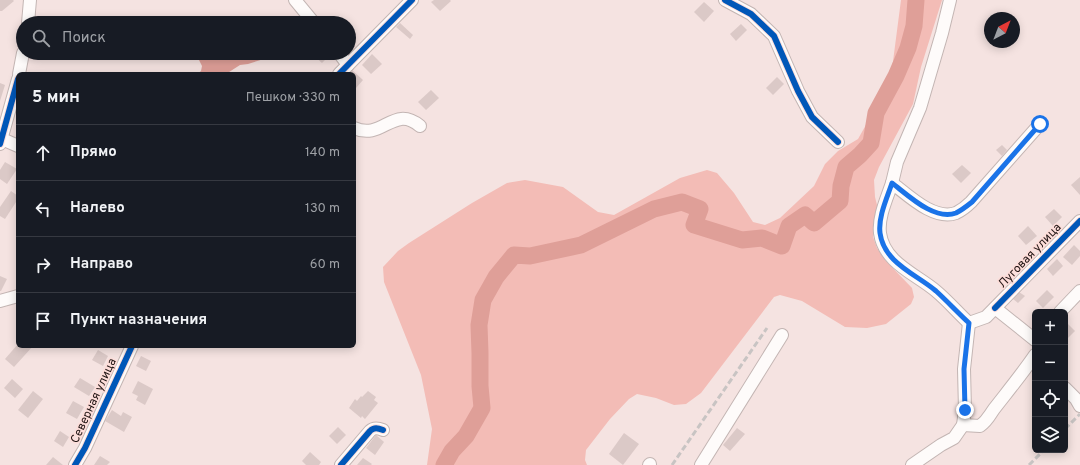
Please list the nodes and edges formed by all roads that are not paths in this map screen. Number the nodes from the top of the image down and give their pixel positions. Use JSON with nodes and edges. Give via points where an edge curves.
{"nodes":[{"id":1,"x":30,"y":0,"type":"edge"},
{"id":2,"x":295,"y":0,"type":"edge"},
{"id":3,"x":411,"y":0,"type":"edge"},
{"id":4,"x":725,"y":0,"type":"edge"},
{"id":5,"x":950,"y":0,"type":"edge"},
{"id":6,"x":29,"y":16,"type":"edge"},
{"id":7,"x":308,"y":16,"type":"edge"},
{"id":8,"x":356,"y":57,"type":"edge"},
{"id":9,"x":22,"y":60,"type":"edge"},
{"id":10,"x":344,"y":60,"type":"edge"},
{"id":11,"x":353,"y":60,"type":"edge"},
{"id":12,"x":348,"y":65,"type":"junction"},
{"id":13,"x":19,"y":72,"type":"edge"},
{"id":14,"x":341,"y":72,"type":"edge"},
{"id":15,"x":16,"y":86,"type":"edge"},
{"id":16,"x":1040,"y":124,"type":"dead end"},
{"id":17,"x":420,"y":126,"type":"dead end"},
{"id":18,"x":356,"y":129,"type":"edge"},
{"id":19,"x":1,"y":142,"type":"edge"},
{"id":20,"x":838,"y":142,"type":"dead end"},
{"id":21,"x":16,"y":146,"type":"edge"},
{"id":22,"x":892,"y":183,"type":"junction"},
{"id":23,"x":1080,"y":221,"type":"edge"},
{"id":24,"x":1080,"y":291,"type":"edge"},
{"id":25,"x":16,"y":297,"type":"edge"},
{"id":26,"x":0,"y":301,"type":"edge"},
{"id":27,"x":995,"y":308,"type":"junction"},
{"id":28,"x":1063,"y":309,"type":"edge"},
{"id":29,"x":969,"y":323,"type":"junction"},
{"id":30,"x":782,"y":334,"type":"dead end"},
{"id":31,"x":1032,"y":338,"type":"edge"},
{"id":32,"x":131,"y":348,"type":"edge"},
{"id":33,"x":1032,"y":359,"type":"edge"},
{"id":34,"x":1068,"y":391,"type":"edge"},
{"id":35,"x":1079,"y":400,"type":"edge"},
{"id":36,"x":963,"y":425,"type":"junction"},
{"id":37,"x":383,"y":430,"type":"dead end"},
{"id":38,"x":75,"y":465,"type":"edge"},
{"id":39,"x":341,"y":465,"type":"edge"},
{"id":40,"x":701,"y":465,"type":"edge"},
{"id":41,"x":912,"y":465,"type":"edge"}],
"edges":[{"from":1,"to":6,"type":"street"},
{"from":2,"to":7,"type":"street"},
{"from":3,"to":8,"type":"street"},
{"from":4,"to":20,"type":"street","via":[[751,14],[774,36],[812,117]]},
{"from":5,"to":22,"type":"street","via":[[920,108],[897,162]]},
{"from":9,"to":13,"type":"street"},
{"from":10,"to":12,"type":"street"},
{"from":11,"to":12,"type":"street"},
{"from":12,"to":14,"type":"street"},
{"from":15,"to":19,"type":"street"},
{"from":16,"to":22,"type":"street","via":[[972,202],[955,213],[943,214],[921,206]]},
{"from":17,"to":18,"type":"street","via":[[405,118],[375,131]]},
{"from":19,"to":21,"type":"street"},
{"from":22,"to":29,"type":"street","via":[[880,224],[880,234],[886,252],[899,265],[935,290]]},
{"from":23,"to":27,"type":"street","name":"Луговая улица"},
{"from":24,"to":28,"type":"street"},
{"from":25,"to":26,"type":"street"},
{"from":27,"to":29,"type":"street","name":"Луговая улица","via":[[986,317]]},
{"from":27,"to":31,"type":"street"},
{"from":29,"to":36,"type":"street","via":[[964,369]]},
{"from":30,"to":40,"type":"street"},
{"from":32,"to":38,"type":"street","name":"Северная улица"},
{"from":33,"to":36,"type":"street","via":[[988,420],[980,426]]},
{"from":34,"to":35,"type":"street"},
{"from":36,"to":41,"type":"street","via":[[954,438]]},
{"from":37,"to":39,"type":"street","via":[[373,428]]}]}
